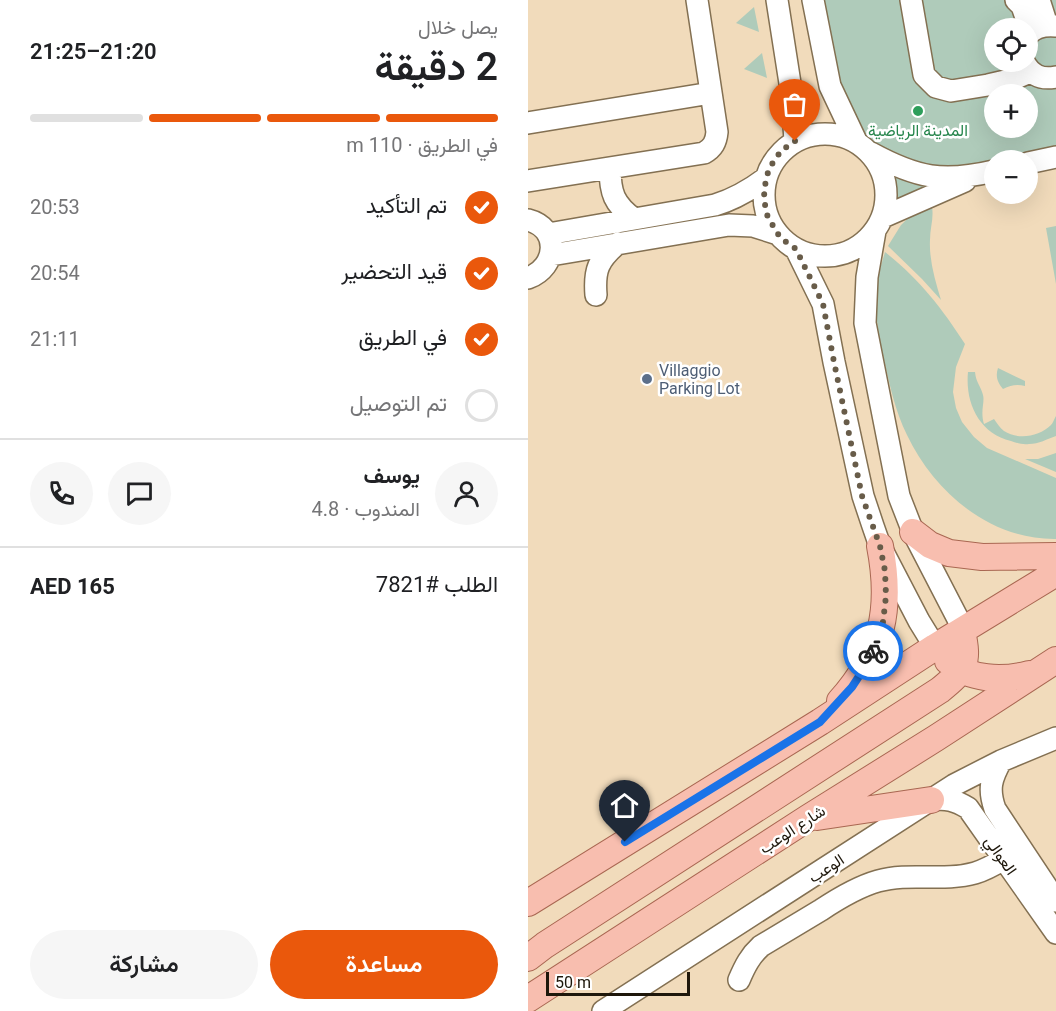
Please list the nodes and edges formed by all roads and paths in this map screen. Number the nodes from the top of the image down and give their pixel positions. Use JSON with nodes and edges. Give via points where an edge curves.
{"nodes":[{"id":1,"x":697,"y":0,"type":"edge"},
{"id":2,"x":777,"y":0,"type":"edge"},
{"id":3,"x":813,"y":0,"type":"edge"},
{"id":4,"x":827,"y":0,"type":"edge"},
{"id":5,"x":911,"y":0,"type":"edge"},
{"id":6,"x":1016,"y":0,"type":"edge"},
{"id":7,"x":1038,"y":0,"type":"edge"},
{"id":8,"x":818,"y":29,"type":"junction"},
{"id":9,"x":1040,"y":30,"type":"edge"},
{"id":10,"x":1022,"y":72,"type":"edge"},
{"id":11,"x":1033,"y":72,"type":"edge"},
{"id":12,"x":1056,"y":77,"type":"edge"},
{"id":13,"x":711,"y":93,"type":"junction"},
{"id":14,"x":528,"y":123,"type":"edge"},
{"id":15,"x":795,"y":141,"type":"junction"},
{"id":16,"x":863,"y":147,"type":"junction"},
{"id":17,"x":1056,"y":157,"type":"edge"},
{"id":18,"x":1038,"y":162,"type":"edge"},
{"id":19,"x":609,"y":168,"type":"junction"},
{"id":20,"x":984,"y":173,"type":"edge"},
{"id":21,"x":984,"y":174,"type":"edge"},
{"id":22,"x":766,"y":178,"type":"junction"},
{"id":23,"x":528,"y":181,"type":"edge"},
{"id":24,"x":634,"y":219,"type":"junction"},
{"id":25,"x":528,"y":220,"type":"edge"},
{"id":26,"x":879,"y":224,"type":"junction"},
{"id":27,"x":548,"y":234,"type":"junction"},
{"id":28,"x":778,"y":234,"type":"junction"},
{"id":29,"x":618,"y":243,"type":"junction"},
{"id":30,"x":796,"y":249,"type":"junction"},
{"id":31,"x":551,"y":255,"type":"junction"},
{"id":32,"x":528,"y":278,"type":"edge"},
{"id":33,"x":597,"y":295,"type":"dead end"},
{"id":34,"x":913,"y":532,"type":"junction"},
{"id":35,"x":880,"y":546,"type":"junction"},
{"id":36,"x":1056,"y":556,"type":"edge"},
{"id":37,"x":1056,"y":573,"type":"edge"},
{"id":38,"x":962,"y":631,"type":"junction"},
{"id":39,"x":935,"y":647,"type":"junction"},
{"id":40,"x":1046,"y":666,"type":"edge"},
{"id":41,"x":962,"y":669,"type":"junction"},
{"id":42,"x":820,"y":722,"type":"junction"},
{"id":43,"x":1056,"y":738,"type":"edge"},
{"id":44,"x":1001,"y":760,"type":"junction"},
{"id":45,"x":931,"y":800,"type":"junction"},
{"id":46,"x":808,"y":818,"type":"junction"},
{"id":47,"x":1004,"y":859,"type":"junction"},
{"id":48,"x":1056,"y":901,"type":"edge"},
{"id":49,"x":528,"y":903,"type":"edge"},
{"id":50,"x":1056,"y":933,"type":"edge"},
{"id":51,"x":528,"y":958,"type":"edge"},
{"id":52,"x":739,"y":980,"type":"dead end"},
{"id":53,"x":528,"y":999,"type":"edge"},
{"id":54,"x":603,"y":1011,"type":"edge"}],
"edges":[{"from":1,"to":13,"type":"street"},
{"from":2,"to":15,"type":"street"},
{"from":3,"to":8,"type":"street"},
{"from":4,"to":8,"type":"street"},
{"from":5,"to":10,"type":"street","via":[[924,75],[936,87],[951,92],[1014,79]]},
{"from":6,"to":9,"type":"street"},
{"from":7,"to":9,"type":"street"},
{"from":8,"to":16,"type":"street","via":[[830,86]]},
{"from":11,"to":12,"type":"street","via":[[1045,79]]},
{"from":13,"to":14,"type":"street"},
{"from":13,"to":19,"type":"street","via":[[717,132],[710,149]]},
{"from":15,"to":16,"type":"street","via":[[815,134],[836,134]]},
{"from":15,"to":22,"type":"street","via":[[781,151]]},
{"from":16,"to":20,"type":"street","via":[[918,174],[952,178]]},
{"from":16,"to":26,"type":"street","via":[[885,177],[887,197]]},
{"from":17,"to":18,"type":"street"},
{"from":19,"to":23,"type":"street"},
{"from":19,"to":24,"type":"street","via":[[613,195]]},
{"from":21,"to":26,"type":"street"},
{"from":22,"to":24,"type":"street","via":[[729,201]]},
{"from":22,"to":28,"type":"street","via":[[766,213]]},
{"from":24,"to":27,"type":"street"},
{"from":25,"to":27,"type":"street"},
{"from":26,"to":30,"type":"street","via":[[863,243],[847,252],[813,255]]},
{"from":26,"to":34,"type":"street","via":[[867,278],[865,323],[899,496]]},
{"from":27,"to":31,"type":"street"},
{"from":28,"to":29,"type":"street","via":[[753,226],[729,225]]},
{"from":28,"to":30,"type":"street"},
{"from":29,"to":31,"type":"street"},
{"from":29,"to":33,"type":"street","via":[[599,266],[595,280]]},
{"from":30,"to":35,"type":"street","via":[[823,304],[862,496]]},
{"from":31,"to":32,"type":"street","via":[[542,270]]},
{"from":34,"to":36,"type":"main road","via":[[949,553],[982,557]]},
{"from":34,"to":38,"type":"street"},
{"from":35,"to":39,"type":"street"},
{"from":35,"to":42,"type":"main road","via":[[886,596],[875,646],[852,687]]},
{"from":37,"to":38,"type":"main road"},
{"from":38,"to":39,"type":"main road"},
{"from":38,"to":41,"type":"main road"},
{"from":39,"to":41,"type":"main road"},
{"from":39,"to":42,"type":"main road"},
{"from":40,"to":41,"type":"main road","via":[[1006,679],[983,677]]},
{"from":40,"to":46,"type":"main road","name":"شارع الوعب"},
{"from":41,"to":51,"type":"main road","via":[[929,698]]},
{"from":42,"to":49,"type":"main road"},
{"from":43,"to":44,"type":"street","name":"الوعب"},
{"from":44,"to":45,"type":"street","name":"الوعب"},
{"from":44,"to":48,"type":"street","name":"العوالي","via":[[991,784],[995,809]]},
{"from":45,"to":46,"type":"main road"},
{"from":45,"to":47,"type":"street","name":"العوالي","via":[[944,798],[968,808]]},
{"from":45,"to":54,"type":"street","name":"الوعب"},
{"from":46,"to":53,"type":"main road","name":"شارع الوعب"},
{"from":47,"to":50,"type":"street","name":"العوالي"},
{"from":47,"to":52,"type":"street","via":[[973,874],[897,877],[856,889],[761,946]]}]}
